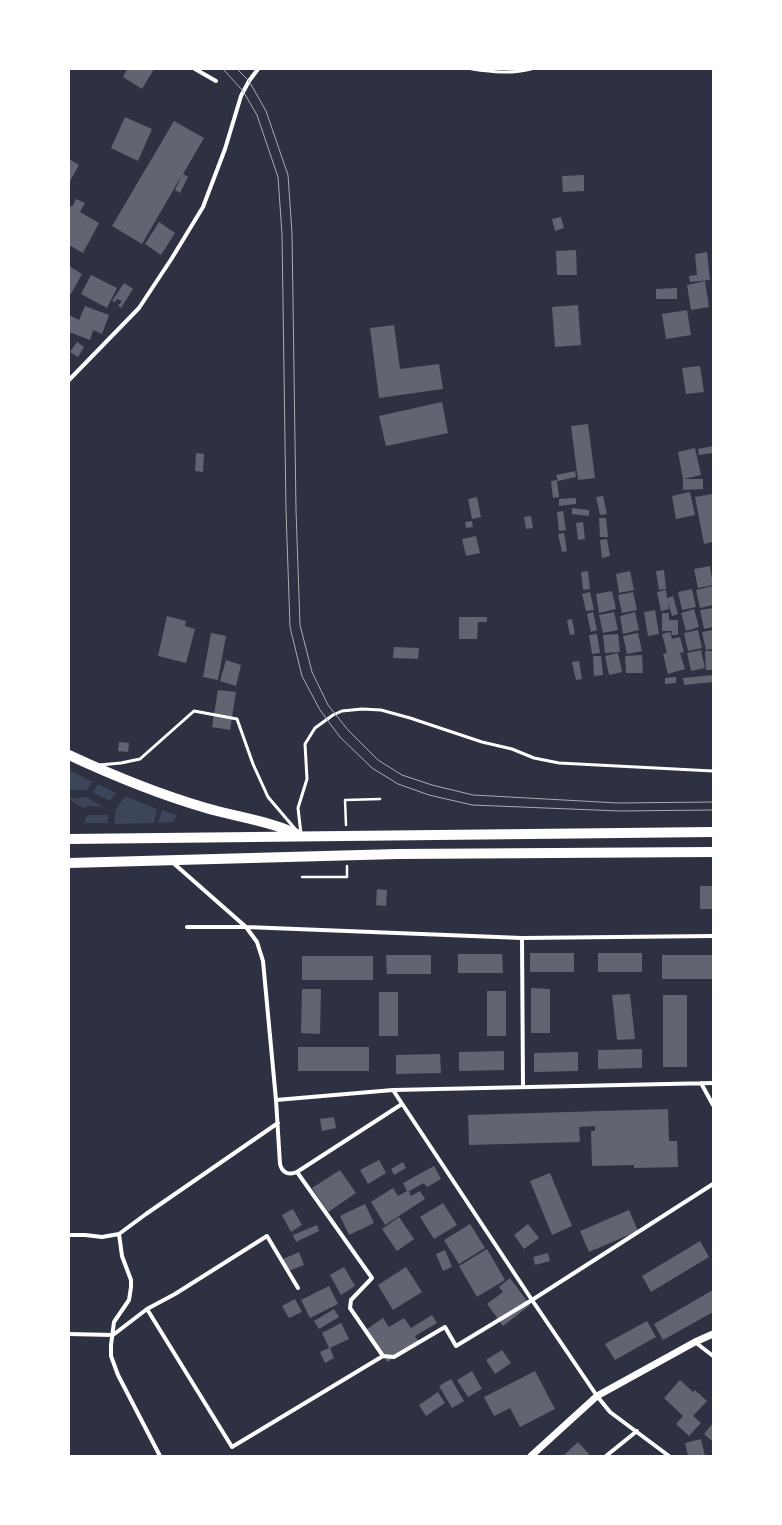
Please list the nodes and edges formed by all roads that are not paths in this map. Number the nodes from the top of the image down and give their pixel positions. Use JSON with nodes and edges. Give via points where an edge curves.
{"nodes":[{"id":1,"x":195,"y":69,"type":"edge"},
{"id":2,"x":258,"y":69,"type":"edge"},
{"id":3,"x":472,"y":69,"type":"edge"},
{"id":4,"x":531,"y":69,"type":"edge"},
{"id":5,"x":216,"y":81,"type":"dead end"},
{"id":6,"x":69,"y":380,"type":"edge"},
{"id":7,"x":69,"y":755,"type":"edge"},
{"id":8,"x":92,"y":766,"type":"junction"},
{"id":9,"x":713,"y":771,"type":"edge"},
{"id":10,"x":713,"y":832,"type":"edge"},
{"id":11,"x":301,"y":836,"type":"junction"},
{"id":12,"x":69,"y":839,"type":"edge"},
{"id":13,"x":713,"y":852,"type":"edge"},
{"id":14,"x":170,"y":860,"type":"junction"},
{"id":15,"x":69,"y":863,"type":"edge"},
{"id":16,"x":187,"y":927,"type":"dead end"},
{"id":17,"x":246,"y":927,"type":"junction"},
{"id":18,"x":713,"y":936,"type":"edge"},
{"id":19,"x":522,"y":938,"type":"junction"},
{"id":20,"x":701,"y":1083,"type":"junction"},
{"id":21,"x":713,"y":1083,"type":"edge"},
{"id":22,"x":523,"y":1087,"type":"junction"},
{"id":23,"x":393,"y":1090,"type":"junction"},
{"id":24,"x":276,"y":1100,"type":"junction"},
{"id":25,"x":402,"y":1104,"type":"junction"},
{"id":26,"x":713,"y":1105,"type":"edge"},
{"id":27,"x":278,"y":1123,"type":"junction"},
{"id":28,"x":297,"y":1172,"type":"junction"},
{"id":29,"x":713,"y":1184,"type":"edge"},
{"id":30,"x":119,"y":1234,"type":"junction"},
{"id":31,"x":69,"y":1235,"type":"edge"},
{"id":32,"x":298,"y":1288,"type":"dead end"},
{"id":33,"x":532,"y":1300,"type":"junction"},
{"id":34,"x":147,"y":1309,"type":"junction"},
{"id":35,"x":69,"y":1334,"type":"edge"},
{"id":36,"x":713,"y":1334,"type":"edge"},
{"id":37,"x":113,"y":1335,"type":"junction"},
{"id":38,"x":695,"y":1342,"type":"junction"},
{"id":39,"x":383,"y":1356,"type":"junction"},
{"id":40,"x":713,"y":1356,"type":"edge"},
{"id":41,"x":598,"y":1396,"type":"junction"},
{"id":42,"x":637,"y":1431,"type":"junction"},
{"id":43,"x":160,"y":1456,"type":"edge"},
{"id":44,"x":531,"y":1456,"type":"edge"},
{"id":45,"x":606,"y":1456,"type":"edge"},
{"id":46,"x":669,"y":1456,"type":"edge"}],
"edges":[{"from":1,"to":5,"type":"street"},
{"from":2,"to":6,"type":"street","via":[[240,96],[203,207],[139,308]]},
{"from":3,"to":4,"type":"lane","via":[[490,72],[519,72]]},
{"from":7,"to":8,"type":"highway"},
{"from":8,"to":11,"type":"highway","via":[[160,794],[208,809],[283,827]]},
{"from":8,"to":11,"type":"lane","via":[[140,758],[194,711],[237,719],[268,797]]},
{"from":9,"to":11,"type":"lane","via":[[559,763],[534,758],[512,749],[381,710],[342,711],[315,728],[305,744],[307,779],[298,808]]},
{"from":10,"to":11,"type":"highway"},
{"from":11,"to":12,"type":"highway"},
{"from":13,"to":14,"type":"highway","via":[[397,854]]},
{"from":14,"to":15,"type":"highway"},
{"from":14,"to":17,"type":"street"},
{"from":16,"to":17,"type":"street"},
{"from":17,"to":19,"type":"street"},
{"from":17,"to":24,"type":"street","via":[[257,942],[263,961]]},
{"from":18,"to":19,"type":"street"},
{"from":19,"to":22,"type":"street"},
{"from":20,"to":21,"type":"street"},
{"from":20,"to":22,"type":"street"},
{"from":20,"to":26,"type":"street"},
{"from":22,"to":23,"type":"street"},
{"from":23,"to":24,"type":"street"},
{"from":23,"to":25,"type":"street"},
{"from":24,"to":27,"type":"street"},
{"from":25,"to":28,"type":"street"},
{"from":25,"to":33,"type":"street"},
{"from":27,"to":28,"type":"street","via":[[280,1166],[287,1173]]},
{"from":27,"to":30,"type":"street"},
{"from":28,"to":39,"type":"street","via":[[372,1278],[351,1300],[350,1308]]},
{"from":29,"to":33,"type":"street"},
{"from":30,"to":31,"type":"street","via":[[102,1237]]},
{"from":30,"to":37,"type":"street","via":[[131,1287],[129,1300],[114,1322]]},
{"from":32,"to":34,"type":"street","via":[[267,1236]]},
{"from":33,"to":39,"type":"street","via":[[456,1346],[445,1326],[394,1357]]},
{"from":33,"to":41,"type":"street"},
{"from":34,"to":37,"type":"street"},
{"from":34,"to":39,"type":"street","via":[[232,1447]]},
{"from":35,"to":37,"type":"street"},
{"from":36,"to":38,"type":"street"},
{"from":37,"to":43,"type":"street","via":[[111,1356],[114,1366]]},
{"from":38,"to":40,"type":"street"},
{"from":38,"to":41,"type":"street"},
{"from":41,"to":42,"type":"street","via":[[610,1412]]},
{"from":41,"to":44,"type":"street"},
{"from":42,"to":45,"type":"street"},
{"from":42,"to":46,"type":"street"}]}
